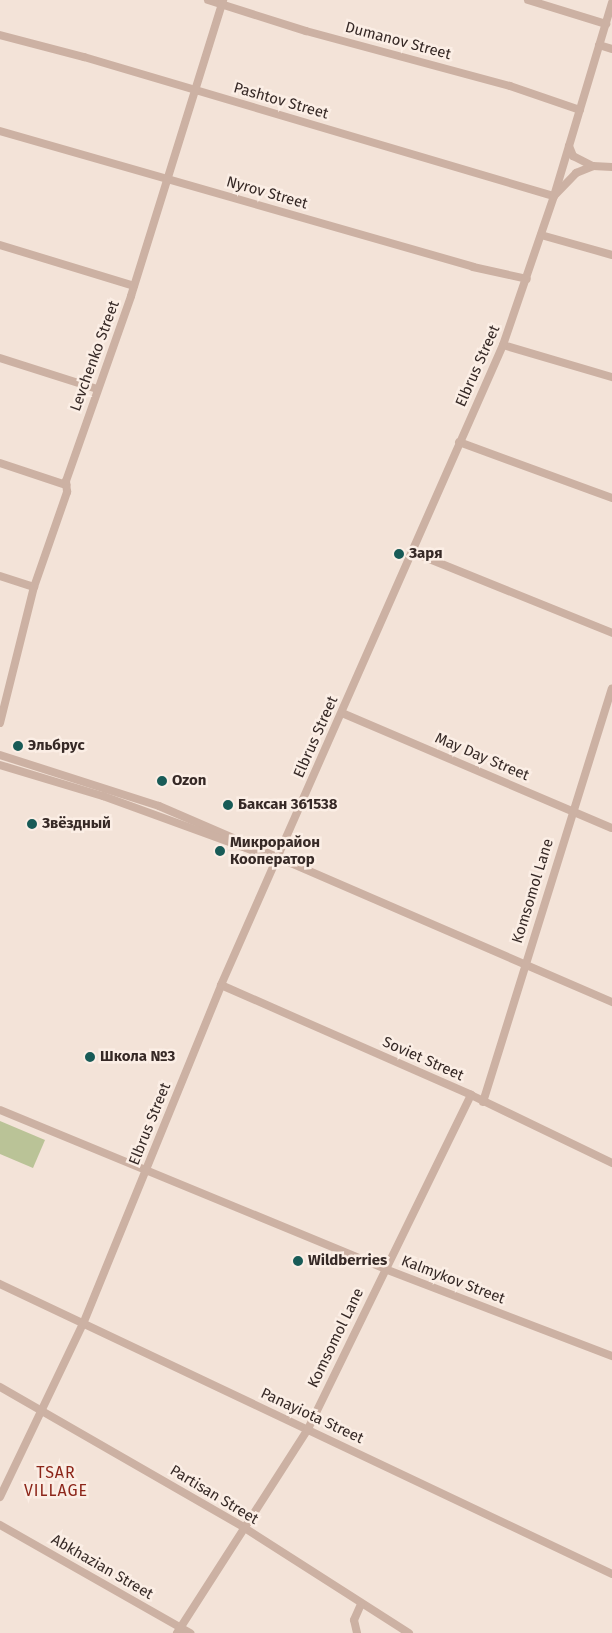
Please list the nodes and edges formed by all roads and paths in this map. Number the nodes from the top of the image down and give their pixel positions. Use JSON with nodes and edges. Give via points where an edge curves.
{"nodes":[{"id":1,"x":208,"y":0,"type":"edge"},
{"id":2,"x":528,"y":0,"type":"edge"},
{"id":3,"x":223,"y":2,"type":"edge"},
{"id":4,"x":612,"y":3,"type":"edge"},
{"id":5,"x":606,"y":24,"type":"junction"},
{"id":6,"x":0,"y":35,"type":"edge"},
{"id":7,"x":599,"y":45,"type":"junction"},
{"id":8,"x":612,"y":49,"type":"edge"},
{"id":9,"x":194,"y":90,"type":"junction"},
{"id":10,"x":580,"y":110,"type":"junction"},
{"id":11,"x":0,"y":131,"type":"edge"},
{"id":12,"x":569,"y":146,"type":"junction"},
{"id":13,"x":592,"y":166,"type":"junction"},
{"id":14,"x":612,"y":166,"type":"edge"},
{"id":15,"x":167,"y":179,"type":"junction"},
{"id":16,"x":554,"y":196,"type":"junction"},
{"id":17,"x":541,"y":234,"type":"junction"},
{"id":18,"x":0,"y":245,"type":"edge"},
{"id":19,"x":612,"y":255,"type":"edge"},
{"id":20,"x":527,"y":279,"type":"junction"},
{"id":21,"x":134,"y":286,"type":"junction"},
{"id":22,"x":503,"y":345,"type":"junction"},
{"id":23,"x":0,"y":358,"type":"edge"},
{"id":24,"x":612,"y":377,"type":"edge"},
{"id":25,"x":98,"y":389,"type":"junction"},
{"id":26,"x":459,"y":442,"type":"junction"},
{"id":27,"x":0,"y":463,"type":"edge"},
{"id":28,"x":66,"y":485,"type":"junction"},
{"id":29,"x":612,"y":498,"type":"edge"},
{"id":30,"x":412,"y":552,"type":"junction"},
{"id":31,"x":0,"y":576,"type":"edge"},
{"id":32,"x":34,"y":587,"type":"junction"},
{"id":33,"x":612,"y":633,"type":"edge"},
{"id":34,"x":612,"y":690,"type":"edge"},
{"id":35,"x":342,"y":713,"type":"junction"},
{"id":36,"x":0,"y":723,"type":"edge"},
{"id":37,"x":0,"y":755,"type":"edge"},
{"id":38,"x":0,"y":765,"type":"edge"},
{"id":39,"x":573,"y":811,"type":"junction"},
{"id":40,"x":612,"y":828,"type":"edge"},
{"id":41,"x":277,"y":859,"type":"junction"},
{"id":42,"x":526,"y":966,"type":"junction"},
{"id":43,"x":221,"y":985,"type":"junction"},
{"id":44,"x":612,"y":1002,"type":"edge"},
{"id":45,"x":471,"y":1095,"type":"junction"},
{"id":46,"x":484,"y":1102,"type":"junction"},
{"id":47,"x":0,"y":1110,"type":"edge"},
{"id":48,"x":612,"y":1163,"type":"edge"},
{"id":49,"x":147,"y":1169,"type":"junction"},
{"id":50,"x":385,"y":1269,"type":"junction"},
{"id":51,"x":0,"y":1284,"type":"edge"},
{"id":52,"x":83,"y":1324,"type":"junction"},
{"id":53,"x":612,"y":1356,"type":"edge"},
{"id":54,"x":0,"y":1387,"type":"edge"},
{"id":55,"x":43,"y":1410,"type":"junction"},
{"id":56,"x":308,"y":1429,"type":"junction"},
{"id":57,"x":0,"y":1498,"type":"edge"},
{"id":58,"x":0,"y":1525,"type":"edge"},
{"id":59,"x":242,"y":1527,"type":"junction"},
{"id":60,"x":612,"y":1574,"type":"edge"},
{"id":61,"x":361,"y":1604,"type":"junction"},
{"id":62,"x":178,"y":1630,"type":"edge"},
{"id":63,"x":190,"y":1633,"type":"edge"},
{"id":64,"x":356,"y":1633,"type":"edge"},
{"id":65,"x":409,"y":1633,"type":"edge"}],
"edges":[{"from":1,"to":3,"type":"street","name":"Dumanov Street"},
{"from":2,"to":5,"type":"street"},
{"from":3,"to":9,"type":"street","name":"Levchenko Street"},
{"from":3,"to":10,"type":"street","name":"Dumanov Street","via":[[306,31],[510,86]]},
{"from":4,"to":5,"type":"street","name":"Elbrus Street"},
{"from":5,"to":7,"type":"street","name":"Elbrus Street"},
{"from":6,"to":9,"type":"street","name":"Pashtov Street"},
{"from":7,"to":8,"type":"street"},
{"from":7,"to":10,"type":"street","name":"Elbrus Street"},
{"from":9,"to":15,"type":"street","name":"Levchenko Street"},
{"from":9,"to":16,"type":"street","name":"Pashtov Street"},
{"from":10,"to":12,"type":"street","name":"Elbrus Street"},
{"from":11,"to":15,"type":"street","name":"Nyrov Street"},
{"from":12,"to":13,"type":"street","via":[[573,156]]},
{"from":12,"to":16,"type":"street","name":"Elbrus Street"},
{"from":13,"to":14,"type":"street"},
{"from":13,"to":16,"type":"street","via":[[576,173]]},
{"from":15,"to":20,"type":"street","name":"Nyrov Street"},
{"from":15,"to":21,"type":"street","name":"Levchenko Street"},
{"from":16,"to":17,"type":"street","name":"Elbrus Street"},
{"from":17,"to":19,"type":"street"},
{"from":17,"to":20,"type":"street","name":"Elbrus Street"},
{"from":18,"to":21,"type":"street"},
{"from":20,"to":22,"type":"street","name":"Elbrus Street"},
{"from":21,"to":25,"type":"street","name":"Levchenko Street"},
{"from":22,"to":24,"type":"street"},
{"from":22,"to":26,"type":"street","name":"Elbrus Street"},
{"from":23,"to":25,"type":"street"},
{"from":25,"to":28,"type":"street","name":"Levchenko Street"},
{"from":26,"to":29,"type":"street"},
{"from":26,"to":30,"type":"street","name":"Elbrus Street"},
{"from":27,"to":28,"type":"street"},
{"from":28,"to":32,"type":"street","name":"Levchenko Street"},
{"from":30,"to":33,"type":"street"},
{"from":30,"to":35,"type":"street","name":"Elbrus Street"},
{"from":31,"to":32,"type":"street"},
{"from":32,"to":36,"type":"street","name":"Levchenko Street"},
{"from":34,"to":39,"type":"street","name":"Komsomol Lane"},
{"from":35,"to":39,"type":"street","name":"May Day Street"},
{"from":35,"to":41,"type":"street","name":"Elbrus Street"},
{"from":37,"to":41,"type":"street","via":[[158,806],[261,848]]},
{"from":38,"to":41,"type":"street","via":[[103,796]]},
{"from":39,"to":40,"type":"street","name":"May Day Street"},
{"from":39,"to":42,"type":"street","name":"Komsomol Lane"},
{"from":41,"to":42,"type":"street"},
{"from":41,"to":43,"type":"street","name":"Elbrus Street"},
{"from":42,"to":44,"type":"street"},
{"from":42,"to":46,"type":"street","name":"Komsomol Lane"},
{"from":43,"to":45,"type":"street","name":"Soviet Street"},
{"from":43,"to":49,"type":"street","name":"Elbrus Street"},
{"from":45,"to":46,"type":"street","name":"Soviet Street"},
{"from":45,"to":50,"type":"street","name":"Komsomol Lane"},
{"from":46,"to":48,"type":"street","name":"Soviet Street"},
{"from":47,"to":49,"type":"street","name":"Kalmykov Street"},
{"from":49,"to":50,"type":"street","name":"Kalmykov Street"},
{"from":49,"to":52,"type":"street","name":"Elbrus Street"},
{"from":50,"to":53,"type":"street","name":"Kalmykov Street"},
{"from":50,"to":56,"type":"street","name":"Komsomol Lane"},
{"from":51,"to":52,"type":"street","name":"Panayiota Street"},
{"from":52,"to":55,"type":"street","name":"Elbrus Street"},
{"from":52,"to":56,"type":"street","name":"Panayiota Street"},
{"from":54,"to":55,"type":"street","name":"Partisan Street"},
{"from":55,"to":57,"type":"street","name":"Elbrus Street"},
{"from":55,"to":59,"type":"street","name":"Partisan Street"},
{"from":56,"to":59,"type":"street","name":"Komsomol Lane"},
{"from":56,"to":60,"type":"street","name":"Panayiota Street"},
{"from":58,"to":62,"type":"street","name":"Abkhazian Street"},
{"from":59,"to":61,"type":"street","name":"Partisan Street"},
{"from":59,"to":62,"type":"street","name":"Komsomol Lane"},
{"from":61,"to":64,"type":"street","via":[[354,1620]]},
{"from":61,"to":65,"type":"street","name":"Partisan Street"},
{"from":62,"to":63,"type":"street","name":"Abkhazian Street"}]}
